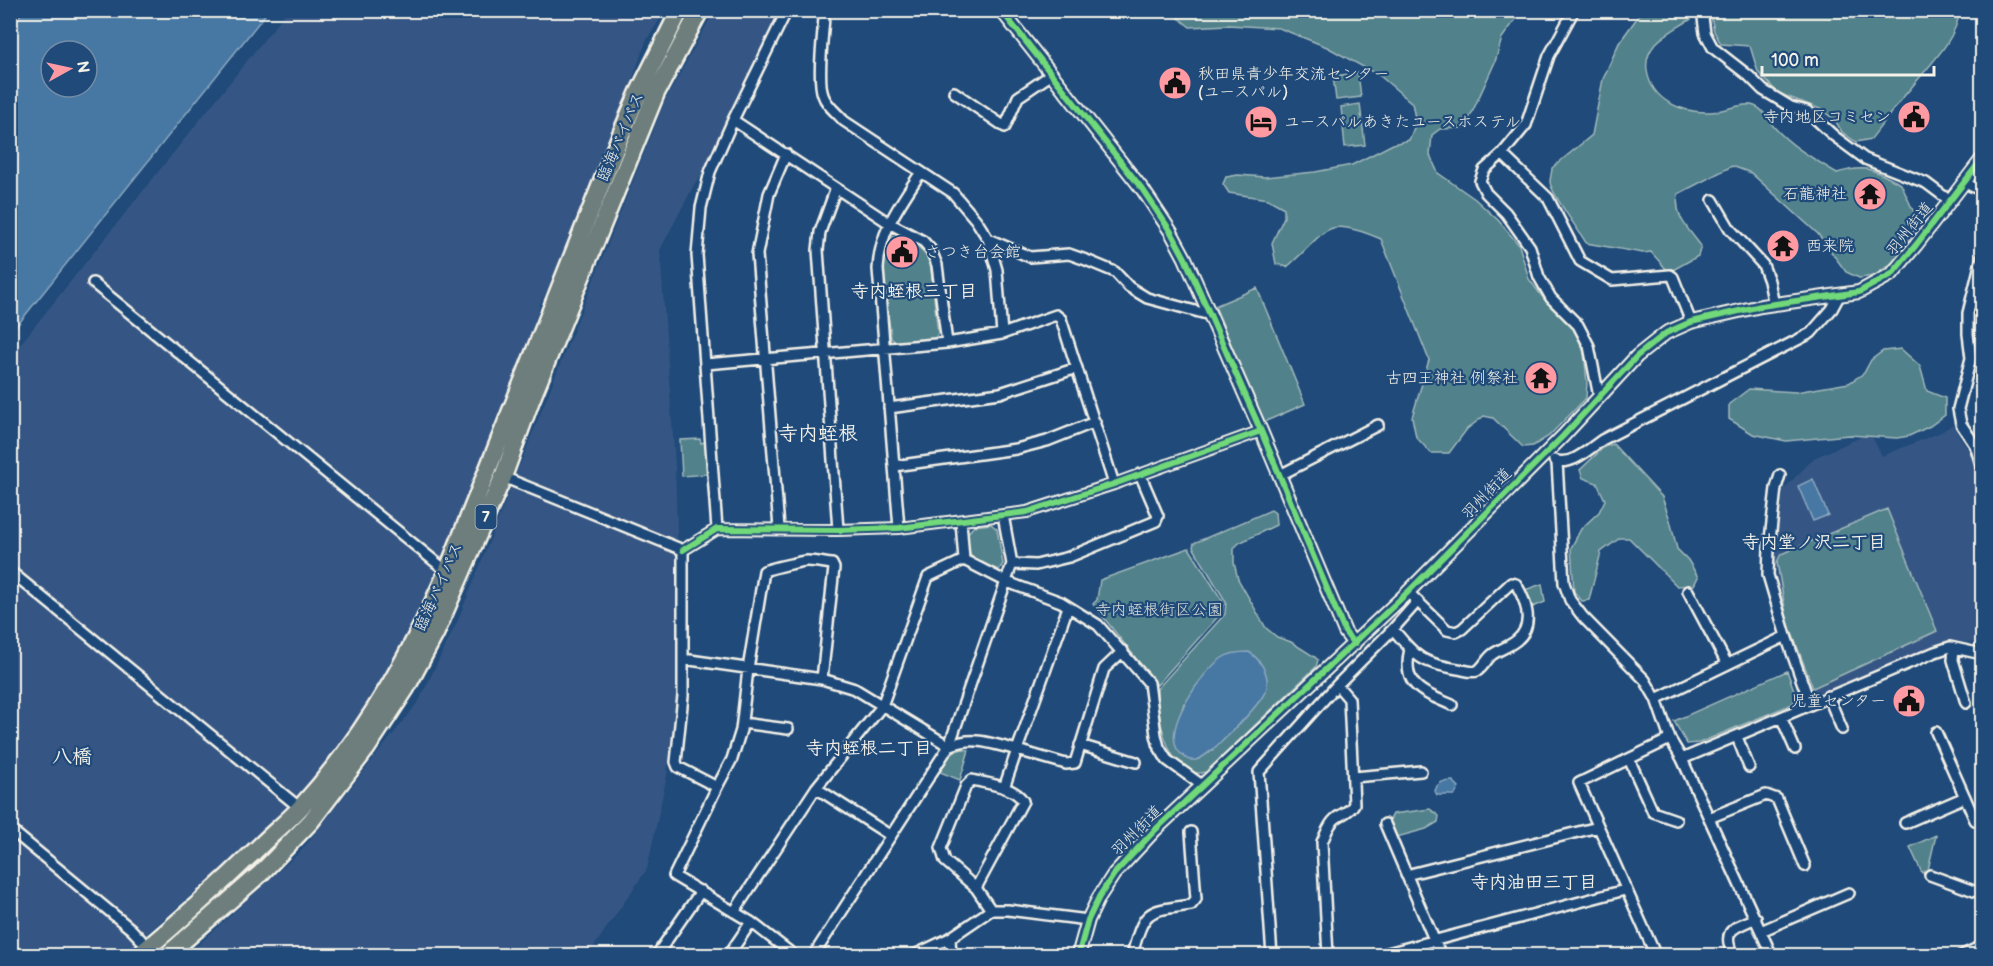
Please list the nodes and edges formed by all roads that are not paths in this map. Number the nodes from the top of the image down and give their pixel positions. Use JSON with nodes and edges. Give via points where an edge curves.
{"nodes":[{"id":1,"x":680,"y":10,"type":"edge"},
{"id":2,"x":700,"y":10,"type":"edge"},
{"id":3,"x":788,"y":10,"type":"edge"},
{"id":4,"x":819,"y":10,"type":"edge"},
{"id":5,"x":1000,"y":10,"type":"edge"},
{"id":6,"x":1574,"y":10,"type":"edge"},
{"id":7,"x":1702,"y":10,"type":"edge"},
{"id":8,"x":1052,"y":74,"type":"junction"},
{"id":9,"x":954,"y":93,"type":"dead end"},
{"id":10,"x":733,"y":120,"type":"junction"},
{"id":11,"x":786,"y":154,"type":"junction"},
{"id":12,"x":1502,"y":154,"type":"junction"},
{"id":13,"x":1983,"y":159,"type":"edge"},
{"id":14,"x":921,"y":172,"type":"junction"},
{"id":15,"x":1965,"y":183,"type":"junction"},
{"id":16,"x":836,"y":188,"type":"junction"},
{"id":17,"x":1983,"y":191,"type":"edge"},
{"id":18,"x":1713,"y":200,"type":"dead end"},
{"id":19,"x":1950,"y":201,"type":"junction"},
{"id":20,"x":889,"y":223,"type":"junction"},
{"id":21,"x":988,"y":239,"type":"junction"},
{"id":22,"x":1983,"y":257,"type":"edge"},
{"id":23,"x":93,"y":283,"type":"dead end"},
{"id":24,"x":1839,"y":296,"type":"junction"},
{"id":25,"x":1774,"y":305,"type":"junction"},
{"id":26,"x":1210,"y":315,"type":"junction"},
{"id":27,"x":1691,"y":322,"type":"junction"},
{"id":28,"x":1002,"y":334,"type":"junction"},
{"id":29,"x":947,"y":343,"type":"junction"},
{"id":30,"x":886,"y":350,"type":"junction"},
{"id":31,"x":825,"y":354,"type":"junction"},
{"id":32,"x":765,"y":359,"type":"junction"},
{"id":33,"x":706,"y":364,"type":"junction"},
{"id":34,"x":1077,"y":368,"type":"junction"},
{"id":35,"x":1599,"y":397,"type":"junction"},
{"id":36,"x":889,"y":408,"type":"junction"},
{"id":37,"x":1095,"y":422,"type":"junction"},
{"id":38,"x":1378,"y":425,"type":"dead end"},
{"id":39,"x":1262,"y":431,"type":"junction"},
{"id":40,"x":1545,"y":454,"type":"junction"},
{"id":41,"x":1557,"y":462,"type":"junction"},
{"id":42,"x":894,"y":466,"type":"junction"},
{"id":43,"x":1983,"y":468,"type":"edge"},
{"id":44,"x":1140,"y":474,"type":"junction"},
{"id":45,"x":1280,"y":475,"type":"junction"},
{"id":46,"x":1780,"y":475,"type":"dead end"},
{"id":47,"x":503,"y":477,"type":"junction"},
{"id":48,"x":1114,"y":484,"type":"junction"},
{"id":49,"x":1003,"y":515,"type":"junction"},
{"id":50,"x":961,"y":521,"type":"junction"},
{"id":51,"x":779,"y":528,"type":"junction"},
{"id":52,"x":898,"y":528,"type":"junction"},
{"id":53,"x":717,"y":529,"type":"junction"},
{"id":54,"x":838,"y":530,"type":"junction"},
{"id":55,"x":683,"y":550,"type":"junction"},
{"id":56,"x":964,"y":560,"type":"junction"},
{"id":57,"x":1012,"y":564,"type":"junction"},
{"id":58,"x":10,"y":571,"type":"edge"},
{"id":59,"x":453,"y":576,"type":"junction"},
{"id":60,"x":1007,"y":582,"type":"junction"},
{"id":61,"x":1688,"y":591,"type":"dead end"},
{"id":62,"x":1413,"y":597,"type":"junction"},
{"id":63,"x":1068,"y":607,"type":"junction"},
{"id":64,"x":1393,"y":629,"type":"junction"},
{"id":65,"x":1786,"y":636,"type":"junction"},
{"id":66,"x":1354,"y":644,"type":"junction"},
{"id":67,"x":1954,"y":648,"type":"junction"},
{"id":68,"x":1410,"y":649,"type":"junction"},
{"id":69,"x":1123,"y":651,"type":"junction"},
{"id":70,"x":1983,"y":654,"type":"edge"},
{"id":71,"x":683,"y":659,"type":"junction"},
{"id":72,"x":1727,"y":664,"type":"junction"},
{"id":73,"x":748,"y":669,"type":"junction"},
{"id":74,"x":822,"y":679,"type":"junction"},
{"id":75,"x":1337,"y":685,"type":"junction"},
{"id":76,"x":1828,"y":696,"type":"junction"},
{"id":77,"x":1656,"y":699,"type":"junction"},
{"id":78,"x":1966,"y":703,"type":"dead end"},
{"id":79,"x":1810,"y":704,"type":"junction"},
{"id":80,"x":1452,"y":705,"type":"dead end"},
{"id":81,"x":882,"y":706,"type":"junction"},
{"id":82,"x":1781,"y":717,"type":"junction"},
{"id":83,"x":742,"y":723,"type":"junction"},
{"id":84,"x":788,"y":729,"type":"dead end"},
{"id":85,"x":1842,"y":729,"type":"dead end"},
{"id":86,"x":1936,"y":732,"type":"dead end"},
{"id":87,"x":1737,"y":737,"type":"junction"},
{"id":88,"x":1670,"y":739,"type":"junction"},
{"id":89,"x":1080,"y":745,"type":"junction"},
{"id":90,"x":949,"y":746,"type":"junction"},
{"id":91,"x":1795,"y":749,"type":"dead end"},
{"id":92,"x":1017,"y":750,"type":"junction"},
{"id":93,"x":1629,"y":759,"type":"junction"},
{"id":94,"x":1682,"y":759,"type":"junction"},
{"id":95,"x":1136,"y":762,"type":"dead end"},
{"id":96,"x":1749,"y":767,"type":"dead end"},
{"id":97,"x":1421,"y":771,"type":"dead end"},
{"id":98,"x":1354,"y":777,"type":"junction"},
{"id":99,"x":1203,"y":786,"type":"junction"},
{"id":100,"x":717,"y":787,"type":"junction"},
{"id":101,"x":816,"y":788,"type":"junction"},
{"id":102,"x":1004,"y":788,"type":"junction"},
{"id":103,"x":1965,"y":797,"type":"junction"},
{"id":104,"x":300,"y":808,"type":"junction"},
{"id":105,"x":1709,"y":818,"type":"junction"},
{"id":106,"x":1676,"y":820,"type":"dead end"},
{"id":107,"x":1905,"y":823,"type":"dead end"},
{"id":108,"x":1983,"y":823,"type":"edge"},
{"id":109,"x":1385,"y":824,"type":"dead end"},
{"id":110,"x":1598,"y":827,"type":"junction"},
{"id":111,"x":10,"y":829,"type":"edge"},
{"id":112,"x":1191,"y":832,"type":"dead end"},
{"id":113,"x":891,"y":836,"type":"junction"},
{"id":114,"x":1805,"y":866,"type":"dead end"},
{"id":115,"x":1406,"y":875,"type":"junction"},
{"id":116,"x":1930,"y":875,"type":"dead end"},
{"id":117,"x":976,"y":888,"type":"junction"},
{"id":118,"x":1625,"y":890,"type":"junction"},
{"id":119,"x":701,"y":891,"type":"junction"},
{"id":120,"x":1849,"y":893,"type":"dead end"},
{"id":121,"x":1983,"y":894,"type":"edge"},
{"id":122,"x":991,"y":910,"type":"junction"},
{"id":123,"x":734,"y":912,"type":"junction"},
{"id":124,"x":1755,"y":918,"type":"junction"},
{"id":125,"x":1088,"y":920,"type":"junction"},
{"id":126,"x":751,"y":922,"type":"junction"},
{"id":127,"x":1761,"y":932,"type":"junction"},
{"id":128,"x":950,"y":938,"type":"junction"},
{"id":129,"x":1435,"y":940,"type":"junction"},
{"id":130,"x":1983,"y":946,"type":"edge"},
{"id":131,"x":148,"y":953,"type":"edge"},
{"id":132,"x":1653,"y":955,"type":"edge"},
{"id":133,"x":166,"y":956,"type":"edge"},
{"id":134,"x":656,"y":956,"type":"edge"},
{"id":135,"x":728,"y":956,"type":"edge"},
{"id":136,"x":795,"y":956,"type":"edge"},
{"id":137,"x":813,"y":956,"type":"edge"},
{"id":138,"x":912,"y":956,"type":"edge"},
{"id":139,"x":951,"y":956,"type":"edge"},
{"id":140,"x":1078,"y":956,"type":"edge"},
{"id":141,"x":1134,"y":956,"type":"edge"},
{"id":142,"x":1272,"y":956,"type":"edge"},
{"id":143,"x":1328,"y":956,"type":"edge"},
{"id":144,"x":1376,"y":956,"type":"edge"},
{"id":145,"x":1441,"y":956,"type":"edge"},
{"id":146,"x":1733,"y":956,"type":"edge"},
{"id":147,"x":1772,"y":956,"type":"edge"},
{"id":148,"x":1960,"y":956,"type":"edge"}],
"edges":[{"from":1,"to":59,"type":"highway","name":"臨海バイパス","number":"7","via":[[621,134]]},
{"from":2,"to":47,"type":"highway","name":"臨海バイパス","number":"7","via":[[656,93]]},
{"from":3,"to":10,"type":"street"},
{"from":4,"to":14,"type":"street","via":[[824,17],[822,94],[844,121]]},
{"from":5,"to":8,"type":"street"},
{"from":6,"to":12,"type":"street","via":[[1549,56],[1526,125]]},
{"from":7,"to":19,"type":"street","via":[[1705,33],[1713,48],[1762,90],[1807,111],[1865,159],[1926,183]]},
{"from":8,"to":9,"type":"street","via":[[1018,98],[1005,127]]},
{"from":8,"to":26,"type":"street","via":[[1171,232]]},
{"from":10,"to":11,"type":"street"},
{"from":10,"to":33,"type":"street","via":[[710,172],[701,208],[697,255]]},
{"from":11,"to":16,"type":"street"},
{"from":11,"to":32,"type":"street","via":[[769,194],[758,247]]},
{"from":12,"to":27,"type":"street","via":[[1548,198],[1580,261],[1612,280],[1670,275]]},
{"from":12,"to":35,"type":"street","via":[[1484,170],[1480,181],[1530,248],[1551,298],[1578,325],[1589,346]]},
{"from":13,"to":15,"type":"street","name":"羽州街道"},
{"from":14,"to":20,"type":"street"},
{"from":14,"to":21,"type":"street","via":[[953,193]]},
{"from":15,"to":17,"type":"street"},
{"from":15,"to":19,"type":"street","name":"羽州街道"},
{"from":16,"to":20,"type":"street"},
{"from":16,"to":31,"type":"street","via":[[820,232],[818,250]]},
{"from":18,"to":25,"type":"street","via":[[1730,229],[1764,266]]},
{"from":19,"to":24,"type":"street","name":"羽州街道","via":[[1892,273],[1859,292]]},
{"from":20,"to":29,"type":"street","via":[[923,241],[931,250],[938,265]]},
{"from":20,"to":30,"type":"street","via":[[879,249],[878,269]]},
{"from":21,"to":26,"type":"street","via":[[1029,257],[1069,254],[1115,272],[1147,298]]},
{"from":21,"to":28,"type":"street","via":[[997,270]]},
{"from":22,"to":43,"type":"street","via":[[1968,313],[1971,358],[1958,409],[1961,424],[1975,445]]},
{"from":23,"to":59,"type":"street"},
{"from":24,"to":25,"type":"street","name":"羽州街道"},
{"from":24,"to":41,"type":"street","via":[[1811,333],[1602,440],[1577,458]]},
{"from":25,"to":27,"type":"street","name":"羽州街道"},
{"from":26,"to":39,"type":"street"},
{"from":27,"to":35,"type":"street","name":"羽州街道","via":[[1666,333],[1637,356]]},
{"from":28,"to":29,"type":"street"},
{"from":28,"to":34,"type":"street","via":[[1056,315],[1061,319]]},
{"from":29,"to":30,"type":"street"},
{"from":30,"to":31,"type":"street"},
{"from":30,"to":36,"type":"street"},
{"from":31,"to":32,"type":"street"},
{"from":31,"to":54,"type":"street"},
{"from":32,"to":33,"type":"street"},
{"from":32,"to":51,"type":"street"},
{"from":33,"to":53,"type":"street"},
{"from":34,"to":36,"type":"street","via":[[1000,393]]},
{"from":34,"to":37,"type":"street"},
{"from":35,"to":40,"type":"street","name":"羽州街道"},
{"from":36,"to":42,"type":"street"},
{"from":37,"to":42,"type":"street","via":[[1016,450]]},
{"from":37,"to":48,"type":"street"},
{"from":38,"to":45,"type":"street"},
{"from":39,"to":44,"type":"street"},
{"from":39,"to":45,"type":"street"},
{"from":40,"to":41,"type":"street"},
{"from":40,"to":62,"type":"street","name":"羽州街道"},
{"from":41,"to":77,"type":"street","via":[[1564,583],[1570,600],[1636,670]]},
{"from":42,"to":52,"type":"street"},
{"from":44,"to":48,"type":"street"},
{"from":44,"to":57,"type":"street","via":[[1158,516],[1156,521],[1070,557],[1036,565]]},
{"from":45,"to":66,"type":"street","via":[[1345,632]]},
{"from":46,"to":65,"type":"street","via":[[1768,575]]},
{"from":47,"to":55,"type":"street"},
{"from":47,"to":59,"type":"highway","name":"臨海バイパス","number":"7"},
{"from":48,"to":49,"type":"street","via":[[1027,512]]},
{"from":49,"to":50,"type":"street"},
{"from":49,"to":57,"type":"street"},
{"from":50,"to":52,"type":"street"},
{"from":50,"to":56,"type":"street"},
{"from":51,"to":53,"type":"street"},
{"from":51,"to":54,"type":"street"},
{"from":52,"to":54,"type":"street"},
{"from":53,"to":55,"type":"street"},
{"from":55,"to":71,"type":"street"},
{"from":56,"to":60,"type":"street"},
{"from":56,"to":81,"type":"street","via":[[927,577]]},
{"from":57,"to":60,"type":"street"},
{"from":58,"to":104,"type":"street"},
{"from":59,"to":104,"type":"highway","name":"臨海バイパス","number":"7","via":[[363,728]]},
{"from":59,"to":133,"type":"highway","name":"臨海バイパス","number":"7","via":[[431,641],[396,706],[335,790],[261,873]]},
{"from":60,"to":63,"type":"street"},
{"from":60,"to":90,"type":"street"},
{"from":61,"to":72,"type":"street"},
{"from":62,"to":64,"type":"street"},
{"from":62,"to":66,"type":"street","name":"羽州街道"},
{"from":62,"to":68,"type":"street","via":[[1447,630],[1456,632],[1511,583],[1516,584],[1528,612],[1516,641],[1492,654],[1478,670],[1437,665],[1419,658]]},
{"from":63,"to":69,"type":"street","via":[[1098,625]]},
{"from":63,"to":92,"type":"street"},
{"from":64,"to":68,"type":"street"},
{"from":64,"to":75,"type":"street"},
{"from":65,"to":72,"type":"street"},
{"from":65,"to":79,"type":"street"},
{"from":66,"to":99,"type":"street","name":"羽州街道"},
{"from":67,"to":70,"type":"street"},
{"from":67,"to":76,"type":"street","via":[[1935,652]]},
{"from":67,"to":78,"type":"street","via":[[1953,660]]},
{"from":68,"to":80,"type":"street","via":[[1406,665],[1409,680],[1425,693]]},
{"from":69,"to":89,"type":"street","via":[[1104,669]]},
{"from":69,"to":99,"type":"street","via":[[1149,683],[1159,747],[1167,760]]},
{"from":71,"to":73,"type":"street"},
{"from":71,"to":100,"type":"street","via":[[676,762],[678,767]]},
{"from":72,"to":77,"type":"street"},
{"from":73,"to":74,"type":"street"},
{"from":73,"to":74,"type":"street","via":[[764,572],[804,561],[832,564]]},
{"from":73,"to":83,"type":"street"},
{"from":74,"to":81,"type":"street","via":[[855,689]]},
{"from":75,"to":98,"type":"street","via":[[1349,699]]},
{"from":75,"to":142,"type":"street","via":[[1259,772]]},
{"from":76,"to":79,"type":"street"},
{"from":76,"to":85,"type":"street"},
{"from":77,"to":88,"type":"street"},
{"from":79,"to":82,"type":"street"},
{"from":81,"to":90,"type":"street"},
{"from":81,"to":101,"type":"street"},
{"from":82,"to":87,"type":"street"},
{"from":82,"to":91,"type":"street"},
{"from":83,"to":84,"type":"street"},
{"from":83,"to":100,"type":"street","via":[[732,759]]},
{"from":86,"to":103,"type":"street"},
{"from":87,"to":94,"type":"street"},
{"from":87,"to":96,"type":"street"},
{"from":88,"to":93,"type":"street"},
{"from":88,"to":94,"type":"street"},
{"from":89,"to":92,"type":"street","via":[[1075,763],[1066,764]]},
{"from":89,"to":95,"type":"street"},
{"from":90,"to":92,"type":"street","via":[[976,740]]},
{"from":90,"to":113,"type":"street"},
{"from":92,"to":102,"type":"street"},
{"from":93,"to":106,"type":"street","via":[[1653,812]]},
{"from":93,"to":110,"type":"street","via":[[1579,783]]},
{"from":94,"to":105,"type":"street"},
{"from":97,"to":98,"type":"street"},
{"from":98,"to":143,"type":"street","via":[[1354,804],[1350,811],[1336,818],[1322,842]]},
{"from":99,"to":125,"type":"street","name":"羽州街道","via":[[1114,874]]},
{"from":100,"to":119,"type":"street","via":[[674,876]]},
{"from":101,"to":113,"type":"street"},
{"from":101,"to":123,"type":"street"},
{"from":102,"to":117,"type":"street","via":[[1020,795],[1023,801]]},
{"from":102,"to":117,"type":"street","via":[[972,780],[941,848],[945,861]]},
{"from":103,"to":107,"type":"street"},
{"from":103,"to":108,"type":"street","via":[[1975,820]]},
{"from":104,"to":131,"type":"highway","name":"臨海バイパス","number":"7"},
{"from":105,"to":114,"type":"street","via":[[1772,796]]},
{"from":105,"to":124,"type":"street"},
{"from":109,"to":115,"type":"street"},
{"from":110,"to":115,"type":"street"},
{"from":110,"to":118,"type":"street"},
{"from":111,"to":131,"type":"street","via":[[131,929]]},
{"from":112,"to":141,"type":"street","via":[[1196,899],[1191,905],[1148,914],[1141,925]]},
{"from":113,"to":137,"type":"street"},
{"from":115,"to":129,"type":"street"},
{"from":116,"to":121,"type":"street"},
{"from":117,"to":122,"type":"street"},
{"from":118,"to":129,"type":"street"},
{"from":118,"to":132,"type":"street"},
{"from":119,"to":123,"type":"street"},
{"from":119,"to":134,"type":"street"},
{"from":120,"to":127,"type":"street"},
{"from":122,"to":125,"type":"street"},
{"from":122,"to":128,"type":"street"},
{"from":123,"to":126,"type":"street"},
{"from":124,"to":127,"type":"street"},
{"from":124,"to":146,"type":"street","via":[[1731,930],[1728,944]]},
{"from":125,"to":140,"type":"street","name":"羽州街道"},
{"from":126,"to":135,"type":"street"},
{"from":126,"to":136,"type":"street"},
{"from":127,"to":147,"type":"street"},
{"from":128,"to":138,"type":"street"},
{"from":128,"to":139,"type":"street"},
{"from":129,"to":144,"type":"street"},
{"from":129,"to":145,"type":"street"},
{"from":130,"to":148,"type":"street"}]}
